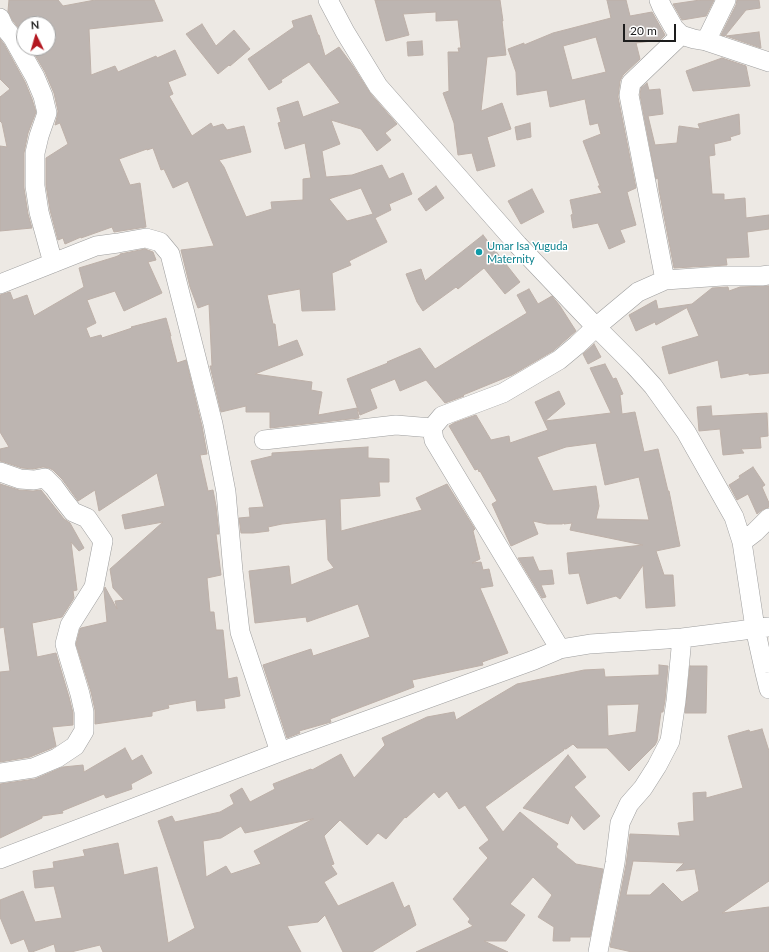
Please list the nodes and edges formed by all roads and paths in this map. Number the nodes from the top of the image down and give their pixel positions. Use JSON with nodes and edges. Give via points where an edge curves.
{"nodes":[{"id":1,"x":328,"y":0,"type":"edge"},
{"id":2,"x":660,"y":0,"type":"edge"},
{"id":3,"x":726,"y":0,"type":"edge"},
{"id":4,"x":0,"y":18,"type":"edge"},
{"id":5,"x":681,"y":35,"type":"junction"},
{"id":6,"x":706,"y":41,"type":"junction"},
{"id":7,"x":769,"y":62,"type":"edge"},
{"id":8,"x":53,"y":262,"type":"junction"},
{"id":9,"x":769,"y":275,"type":"edge"},
{"id":10,"x":665,"y":280,"type":"junction"},
{"id":11,"x":0,"y":284,"type":"edge"},
{"id":12,"x":596,"y":327,"type":"junction"},
{"id":13,"x":432,"y":428,"type":"junction"},
{"id":14,"x":264,"y":440,"type":"dead end"},
{"id":15,"x":0,"y":472,"type":"edge"},
{"id":16,"x":769,"y":518,"type":"edge"},
{"id":17,"x":742,"y":542,"type":"junction"},
{"id":18,"x":762,"y":627,"type":"edge"},
{"id":19,"x":682,"y":638,"type":"junction"},
{"id":20,"x":560,"y":649,"type":"junction"},
{"id":21,"x":769,"y":689,"type":"edge"},
{"id":22,"x":280,"y":752,"type":"junction"},
{"id":23,"x":0,"y":773,"type":"edge"},
{"id":24,"x":0,"y":859,"type":"edge"},
{"id":25,"x":598,"y":952,"type":"edge"}],
"edges":[{"from":1,"to":12,"type":"street","via":[[378,86],[518,245]]},
{"from":2,"to":5,"type":"street","via":[[674,28]]},
{"from":3,"to":6,"type":"street"},
{"from":4,"to":8,"type":"street","via":[[35,77],[47,113],[35,153],[35,186],[39,212]]},
{"from":5,"to":6,"type":"street"},
{"from":5,"to":10,"type":"street","via":[[631,83],[629,95]]},
{"from":6,"to":7,"type":"street"},
{"from":8,"to":11,"type":"street"},
{"from":8,"to":22,"type":"street","via":[[96,246],[146,238],[160,242],[170,254],[211,416],[226,492],[240,632]]},
{"from":9,"to":10,"type":"street"},
{"from":10,"to":12,"type":"street","via":[[638,292]]},
{"from":12,"to":13,"type":"street","via":[[559,360],[503,394],[442,416]]},
{"from":12,"to":17,"type":"street","via":[[654,386],[686,432],[734,517]]},
{"from":13,"to":14,"type":"street","via":[[396,425]]},
{"from":13,"to":20,"type":"street","via":[[434,440]]},
{"from":15,"to":23,"type":"street","via":[[20,479],[45,478],[73,512],[87,518],[103,540],[94,587],[70,626],[65,644],[84,712],[84,731],[75,746],[57,758],[33,768]]},
{"from":16,"to":17,"type":"street"},
{"from":17,"to":18,"type":"street"},
{"from":18,"to":19,"type":"street"},
{"from":18,"to":21,"type":"street","via":[[764,673]]},
{"from":19,"to":20,"type":"street","via":[[590,644]]},
{"from":19,"to":25,"type":"street","via":[[670,741],[643,788],[629,804],[620,823]]},
{"from":20,"to":22,"type":"street"},
{"from":22,"to":24,"type":"street"}]}
